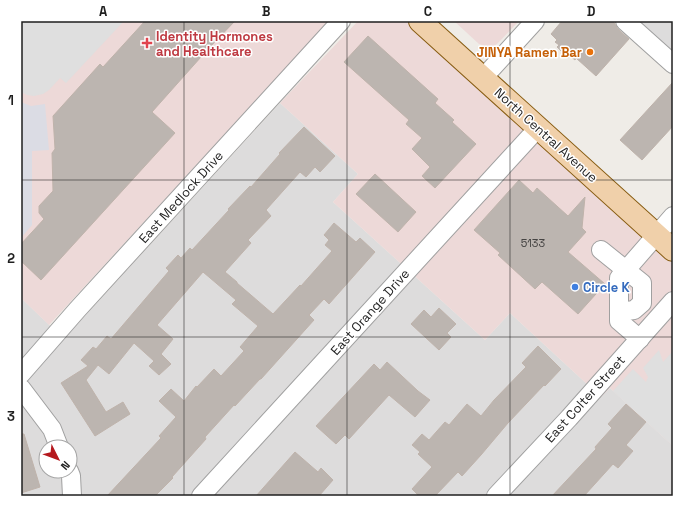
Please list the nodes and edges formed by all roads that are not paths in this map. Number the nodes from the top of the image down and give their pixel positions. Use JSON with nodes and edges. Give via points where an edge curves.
{"nodes":[{"id":1,"x":342,"y":21,"type":"edge"},
{"id":2,"x":420,"y":21,"type":"edge"},
{"id":3,"x":535,"y":21,"type":"edge"},
{"id":4,"x":625,"y":21,"type":"edge"},
{"id":5,"x":673,"y":64,"type":"edge"},
{"id":6,"x":483,"y":78,"type":"junction"},
{"id":7,"x":538,"y":128,"type":"junction"},
{"id":8,"x":673,"y":216,"type":"edge"},
{"id":9,"x":656,"y":234,"type":"junction"},
{"id":10,"x":601,"y":250,"type":"dead end"},
{"id":11,"x":673,"y":250,"type":"edge"},
{"id":12,"x":626,"y":270,"type":"junction"},
{"id":13,"x":673,"y":301,"type":"edge"},
{"id":14,"x":640,"y":338,"type":"junction"},
{"id":15,"x":21,"y":374,"type":"edge"},
{"id":16,"x":21,"y":388,"type":"edge"},
{"id":17,"x":56,"y":439,"type":"edge"},
{"id":18,"x":71,"y":479,"type":"edge"},
{"id":19,"x":72,"y":496,"type":"edge"},
{"id":20,"x":201,"y":496,"type":"edge"},
{"id":21,"x":496,"y":496,"type":"edge"}],
"edges":[{"from":1,"to":15,"type":"street","name":"East Medlock Drive"},
{"from":2,"to":6,"type":"main road","name":"North Central Avenue"},
{"from":3,"to":6,"type":"street"},
{"from":4,"to":5,"type":"street"},
{"from":6,"to":7,"type":"main road","name":"North Central Avenue"},
{"from":7,"to":9,"type":"main road","name":"North Central Avenue"},
{"from":7,"to":20,"type":"street","name":"East Orange Drive"},
{"from":8,"to":9,"type":"street"},
{"from":9,"to":11,"type":"main road","name":"North Central Avenue"},
{"from":9,"to":12,"type":"street"},
{"from":10,"to":12,"type":"street"},
{"from":12,"to":14,"type":"street","via":[[619,278],[619,321]]},
{"from":13,"to":14,"type":"street","name":"East Colter Street"},
{"from":14,"to":21,"type":"street","name":"East Colter Street"},
{"from":16,"to":17,"type":"street","via":[[52,429]]},
{"from":18,"to":19,"type":"street"}]}
